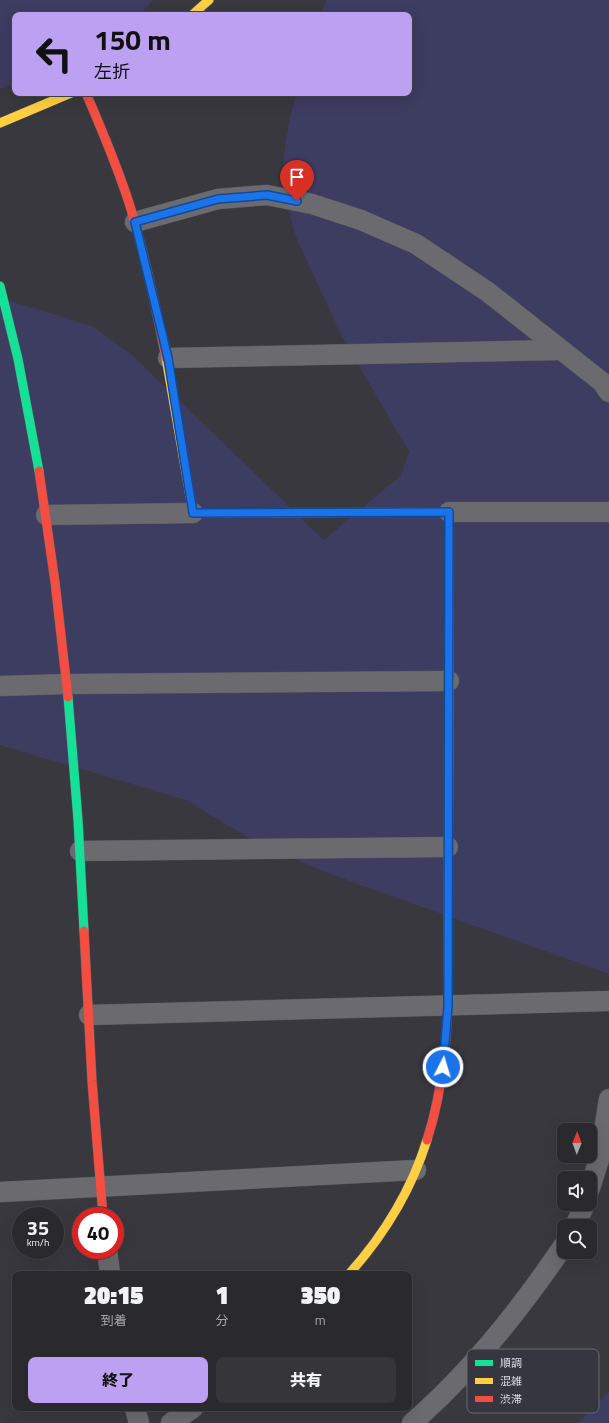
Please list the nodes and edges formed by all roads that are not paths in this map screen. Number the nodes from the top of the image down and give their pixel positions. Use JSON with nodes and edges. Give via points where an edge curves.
{"nodes":[{"id":1,"x":209,"y":0,"type":"edge"},
{"id":2,"x":195,"y":12,"type":"edge"},
{"id":3,"x":64,"y":96,"type":"edge"},
{"id":4,"x":87,"y":96,"type":"edge"},
{"id":5,"x":0,"y":123,"type":"edge"},
{"id":6,"x":135,"y":222,"type":"junction"},
{"id":7,"x":0,"y":286,"type":"edge"},
{"id":8,"x":560,"y":350,"type":"junction"},
{"id":9,"x":168,"y":358,"type":"junction"},
{"id":10,"x":609,"y":392,"type":"edge"},
{"id":11,"x":449,"y":512,"type":"junction"},
{"id":12,"x":609,"y":512,"type":"edge"},
{"id":13,"x":193,"y":513,"type":"junction"},
{"id":14,"x":46,"y":515,"type":"junction"},
{"id":15,"x":448,"y":681,"type":"junction"},
{"id":16,"x":67,"y":684,"type":"junction"},
{"id":17,"x":0,"y":686,"type":"edge"},
{"id":18,"x":448,"y":847,"type":"junction"},
{"id":19,"x":80,"y":851,"type":"junction"},
{"id":20,"x":609,"y":1001,"type":"edge"},
{"id":21,"x":448,"y":1006,"type":"junction"},
{"id":22,"x":89,"y":1015,"type":"junction"},
{"id":23,"x":609,"y":1099,"type":"edge"},
{"id":24,"x":416,"y":1170,"type":"junction"},
{"id":25,"x":595,"y":1171,"type":"edge"},
{"id":26,"x":100,"y":1185,"type":"junction"},
{"id":27,"x":0,"y":1192,"type":"edge"},
{"id":28,"x":102,"y":1207,"type":"edge"},
{"id":29,"x":557,"y":1255,"type":"edge"},
{"id":30,"x":108,"y":1259,"type":"edge"},
{"id":31,"x":110,"y":1271,"type":"edge"},
{"id":32,"x":352,"y":1271,"type":"edge"},
{"id":33,"x":485,"y":1349,"type":"edge"},
{"id":34,"x":467,"y":1369,"type":"edge"},
{"id":35,"x":135,"y":1411,"type":"edge"},
{"id":36,"x":189,"y":1411,"type":"edge"},
{"id":37,"x":139,"y":1423,"type":"edge"},
{"id":38,"x":171,"y":1423,"type":"edge"},
{"id":39,"x":412,"y":1423,"type":"edge"}],
"edges":[{"from":1,"to":2,"type":"street"},
{"from":3,"to":5,"type":"street"},
{"from":4,"to":6,"type":"street"},
{"from":6,"to":8,"type":"street","via":[[218,199],[267,195],[312,204],[361,220],[416,244],[488,292]]},
{"from":6,"to":9,"type":"street"},
{"from":7,"to":14,"type":"street","via":[[24,383]]},
{"from":8,"to":9,"type":"street"},
{"from":8,"to":10,"type":"street","via":[[602,382]]},
{"from":9,"to":13,"type":"street"},
{"from":11,"to":12,"type":"street"},
{"from":11,"to":13,"type":"street"},
{"from":11,"to":15,"type":"street"},
{"from":13,"to":14,"type":"street"},
{"from":14,"to":16,"type":"street"},
{"from":15,"to":16,"type":"street"},
{"from":15,"to":18,"type":"street"},
{"from":16,"to":17,"type":"street"},
{"from":16,"to":19,"type":"street"},
{"from":18,"to":19,"type":"street"},
{"from":18,"to":21,"type":"street"},
{"from":19,"to":22,"type":"street"},
{"from":20,"to":21,"type":"street"},
{"from":21,"to":22,"type":"street"},
{"from":21,"to":24,"type":"street","via":[[441,1082]]},
{"from":22,"to":26,"type":"street"},
{"from":23,"to":25,"type":"street"},
{"from":24,"to":26,"type":"street"},
{"from":24,"to":32,"type":"street","via":[[392,1217],[373,1246]]},
{"from":26,"to":27,"type":"street"},
{"from":26,"to":28,"type":"street"},
{"from":29,"to":33,"type":"street","via":[[503,1330]]},
{"from":30,"to":31,"type":"street"},
{"from":34,"to":39,"type":"street"},
{"from":35,"to":37,"type":"street"},
{"from":36,"to":38,"type":"street"}]}
